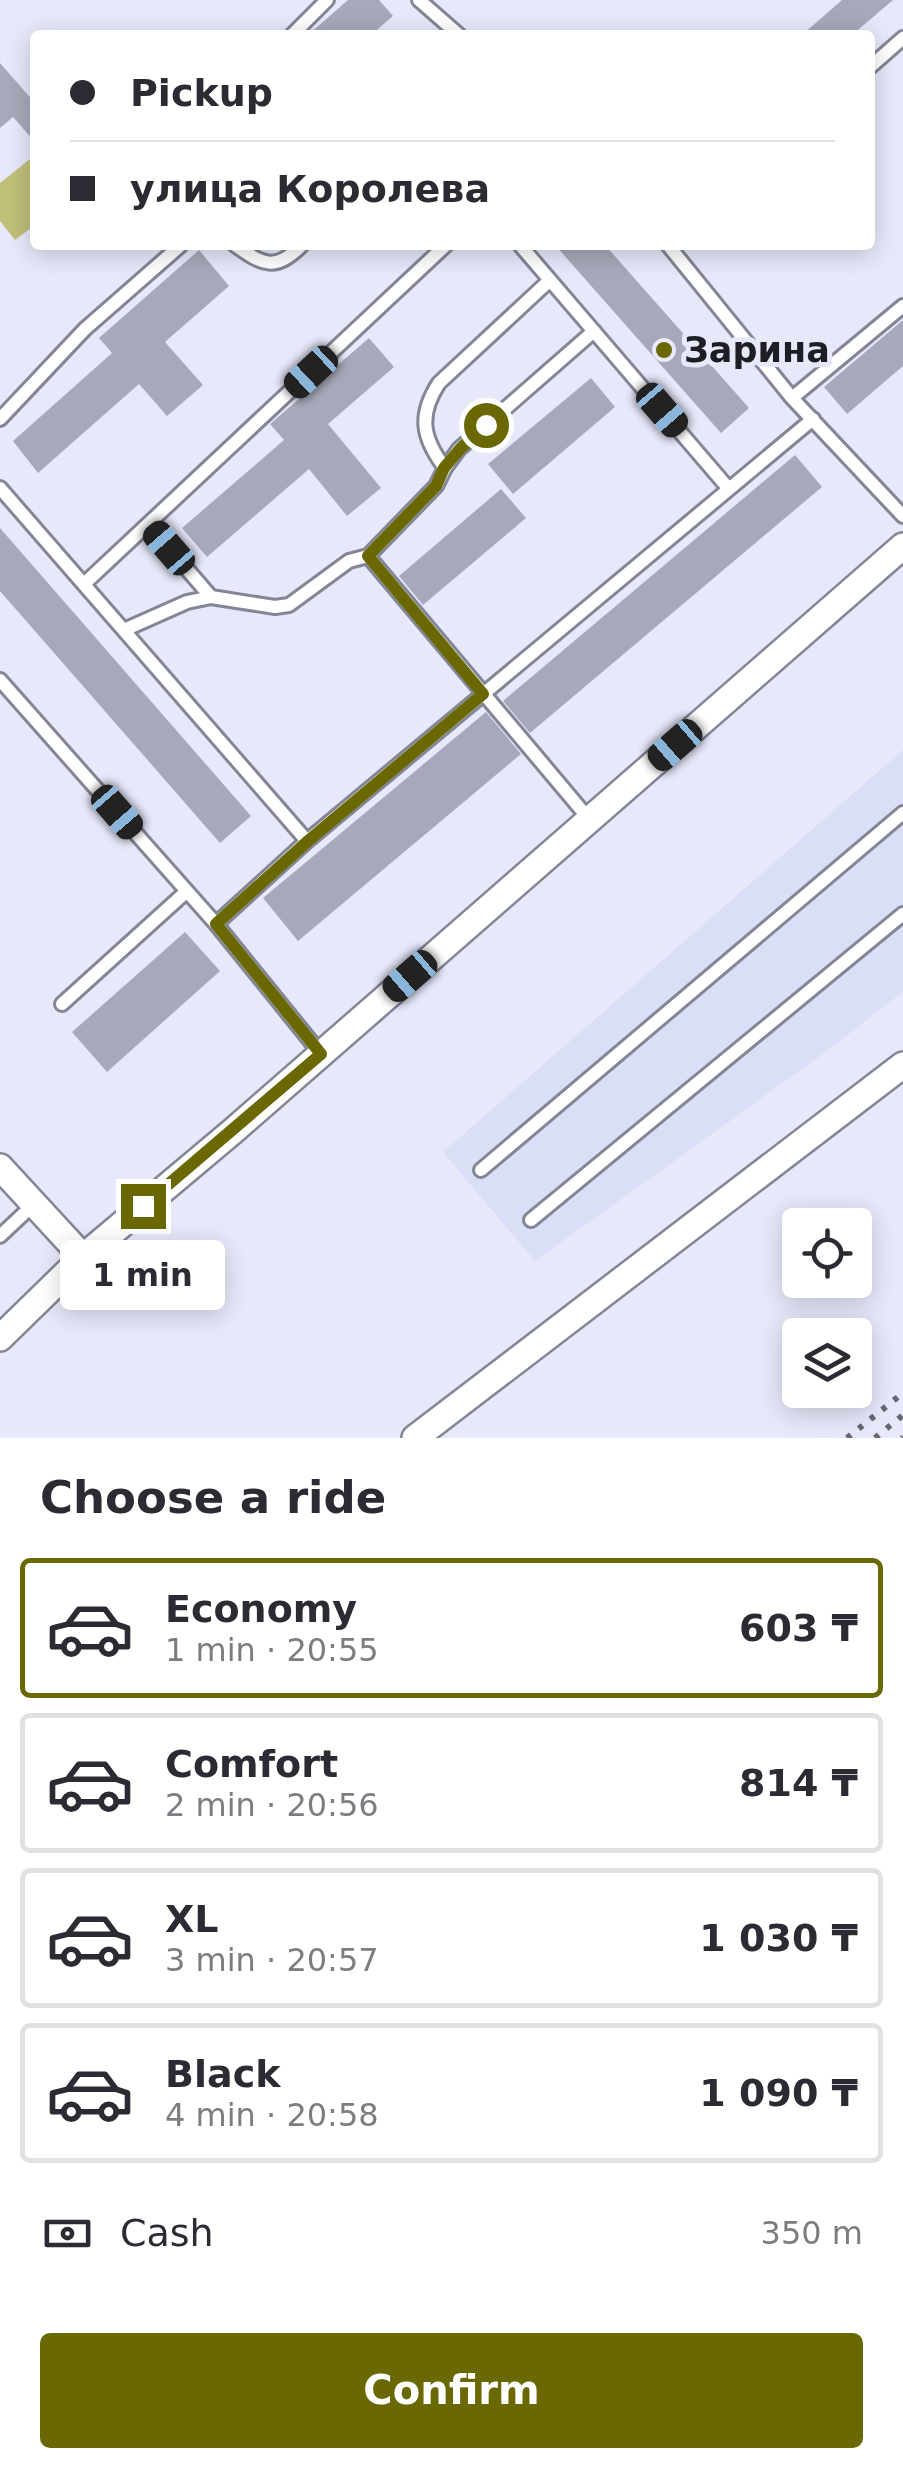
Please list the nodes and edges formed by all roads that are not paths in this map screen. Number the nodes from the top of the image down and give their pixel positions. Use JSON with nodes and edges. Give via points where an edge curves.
{"nodes":[{"id":1,"x":327,"y":0,"type":"edge"},
{"id":2,"x":419,"y":0,"type":"edge"},
{"id":3,"x":297,"y":30,"type":"edge"},
{"id":4,"x":453,"y":30,"type":"edge"},
{"id":5,"x":903,"y":38,"type":"edge"},
{"id":6,"x":875,"y":63,"type":"edge"},
{"id":7,"x":175,"y":250,"type":"edge"},
{"id":8,"x":242,"y":250,"type":"edge"},
{"id":9,"x":296,"y":250,"type":"edge"},
{"id":10,"x":441,"y":250,"type":"edge"},
{"id":11,"x":524,"y":250,"type":"edge"},
{"id":12,"x":672,"y":250,"type":"edge"},
{"id":13,"x":550,"y":280,"type":"junction"},
{"id":14,"x":903,"y":306,"type":"edge"},
{"id":15,"x":594,"y":331,"type":"junction"},
{"id":16,"x":792,"y":398,"type":"junction"},
{"id":17,"x":0,"y":419,"type":"edge"},
{"id":18,"x":813,"y":419,"type":"junction"},
{"id":19,"x":444,"y":468,"type":"junction"},
{"id":20,"x":0,"y":488,"type":"edge"},
{"id":21,"x":729,"y":489,"type":"junction"},
{"id":22,"x":903,"y":516,"type":"edge"},
{"id":23,"x":148,"y":524,"type":"junction"},
{"id":24,"x":903,"y":546,"type":"edge"},
{"id":25,"x":368,"y":556,"type":"junction"},
{"id":26,"x":84,"y":584,"type":"junction"},
{"id":27,"x":211,"y":597,"type":"junction"},
{"id":28,"x":124,"y":630,"type":"junction"},
{"id":29,"x":0,"y":680,"type":"edge"},
{"id":30,"x":483,"y":694,"type":"junction"},
{"id":31,"x":903,"y":813,"type":"edge"},
{"id":32,"x":589,"y":820,"type":"junction"},
{"id":33,"x":308,"y":841,"type":"junction"},
{"id":34,"x":187,"y":890,"type":"junction"},
{"id":35,"x":903,"y":914,"type":"edge"},
{"id":36,"x":216,"y":924,"type":"junction"},
{"id":37,"x":62,"y":1004,"type":"dead end"},
{"id":38,"x":321,"y":1054,"type":"junction"},
{"id":39,"x":903,"y":1065,"type":"edge"},
{"id":40,"x":0,"y":1167,"type":"edge"},
{"id":41,"x":480,"y":1170,"type":"dead end"},
{"id":42,"x":33,"y":1205,"type":"junction"},
{"id":43,"x":531,"y":1220,"type":"dead end"},
{"id":44,"x":0,"y":1236,"type":"edge"},
{"id":45,"x":84,"y":1257,"type":"junction"},
{"id":46,"x":0,"y":1338,"type":"edge"},
{"id":47,"x":415,"y":1438,"type":"edge"}],
"edges":[{"from":1,"to":3,"type":"lane"},
{"from":2,"to":4,"type":"lane"},
{"from":5,"to":6,"type":"lane"},
{"from":7,"to":17,"type":"lane"},
{"from":8,"to":9,"type":"lane","via":[[266,264]]},
{"from":10,"to":23,"type":"lane"},
{"from":11,"to":13,"type":"lane"},
{"from":12,"to":16,"type":"lane"},
{"from":13,"to":15,"type":"lane"},
{"from":13,"to":19,"type":"lane","via":[[431,395],[426,437]]},
{"from":14,"to":16,"type":"lane"},
{"from":15,"to":19,"type":"lane"},
{"from":15,"to":21,"type":"lane"},
{"from":16,"to":18,"type":"lane"},
{"from":18,"to":21,"type":"lane"},
{"from":18,"to":22,"type":"lane"},
{"from":19,"to":25,"type":"lane","via":[[436,486]]},
{"from":20,"to":26,"type":"lane"},
{"from":21,"to":30,"type":"lane"},
{"from":23,"to":26,"type":"lane"},
{"from":23,"to":27,"type":"lane"},
{"from":24,"to":32,"type":"street"},
{"from":25,"to":27,"type":"lane","via":[[349,561],[289,604]]},
{"from":25,"to":30,"type":"lane"},
{"from":26,"to":28,"type":"lane"},
{"from":27,"to":28,"type":"lane"},
{"from":28,"to":33,"type":"lane"},
{"from":29,"to":34,"type":"lane"},
{"from":30,"to":32,"type":"lane"},
{"from":30,"to":33,"type":"lane"},
{"from":31,"to":41,"type":"lane"},
{"from":32,"to":38,"type":"street"},
{"from":33,"to":36,"type":"lane"},
{"from":34,"to":36,"type":"lane"},
{"from":34,"to":37,"type":"lane"},
{"from":35,"to":43,"type":"lane"},
{"from":36,"to":38,"type":"lane"},
{"from":38,"to":45,"type":"street"},
{"from":39,"to":47,"type":"street"},
{"from":40,"to":42,"type":"street"},
{"from":42,"to":44,"type":"lane"},
{"from":42,"to":45,"type":"street"},
{"from":45,"to":46,"type":"street"}]}
